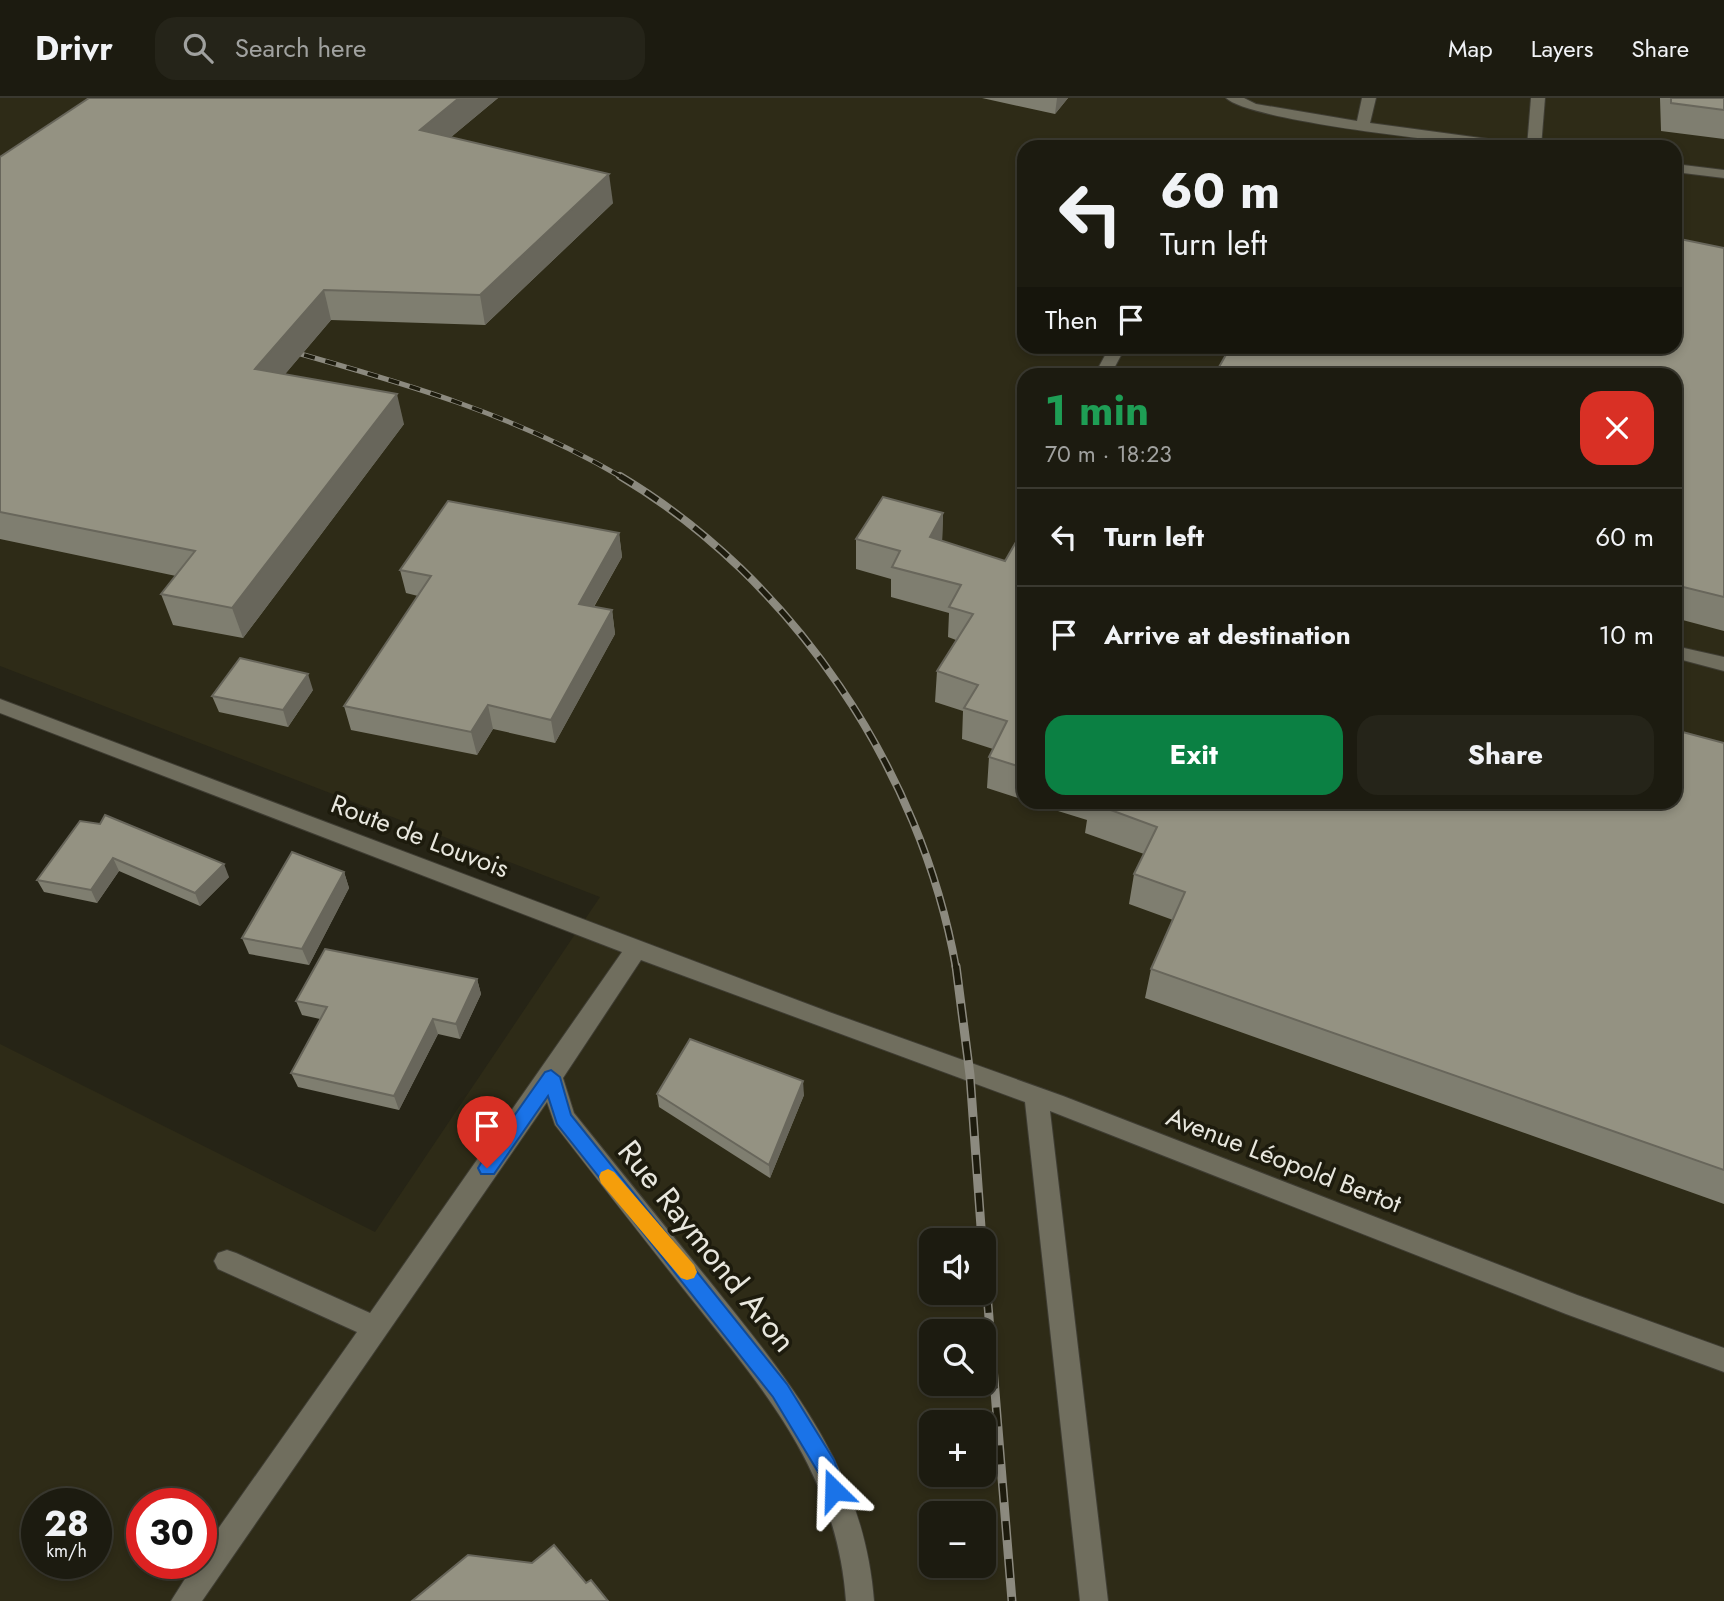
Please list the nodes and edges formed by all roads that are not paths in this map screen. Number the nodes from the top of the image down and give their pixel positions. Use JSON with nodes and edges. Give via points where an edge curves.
{"nodes":[{"id":1,"x":1233,"y":98,"type":"edge"},
{"id":2,"x":1369,"y":98,"type":"edge"},
{"id":3,"x":1538,"y":98,"type":"edge"},
{"id":4,"x":1363,"y":126,"type":"junction"},
{"id":5,"x":1466,"y":140,"type":"edge"},
{"id":6,"x":1535,"y":140,"type":"edge"},
{"id":7,"x":1682,"y":169,"type":"edge"},
{"id":8,"x":1724,"y":174,"type":"edge"},
{"id":9,"x":1682,"y":654,"type":"edge"},
{"id":10,"x":1724,"y":664,"type":"edge"},
{"id":11,"x":0,"y":706,"type":"edge"},
{"id":12,"x":637,"y":948,"type":"junction"},
{"id":13,"x":821,"y":1019,"type":"joint"},
{"id":14,"x":551,"y":1077,"type":"junction"},
{"id":15,"x":1036,"y":1096,"type":"junction"},
{"id":16,"x":227,"y":1261,"type":"dead end"},
{"id":17,"x":375,"y":1328,"type":"junction"},
{"id":18,"x":1724,"y":1360,"type":"edge"},
{"id":19,"x":184,"y":1601,"type":"edge"},
{"id":20,"x":860,"y":1601,"type":"edge"},
{"id":21,"x":1094,"y":1601,"type":"edge"}],
"edges":[{"from":1,"to":4,"type":"street","via":[[1252,107]]},
{"from":2,"to":4,"type":"street"},
{"from":3,"to":6,"type":"street"},
{"from":4,"to":5,"type":"street"},
{"from":7,"to":8,"type":"street"},
{"from":9,"to":10,"type":"street"},
{"from":11,"to":12,"type":"street","name":"Route de Louvois"},
{"from":12,"to":13,"type":"street","name":"Route de Louvois"},
{"from":12,"to":14,"type":"street"},
{"from":13,"to":15,"type":"street","name":"Avenue Léopold Bertot"},
{"from":14,"to":17,"type":"street"},
{"from":14,"to":20,"type":"street","name":"Rue Raymond Aron","via":[[563,1118],[780,1390],[827,1467],[857,1560]]},
{"from":15,"to":18,"type":"street","name":"Avenue Léopold Bertot"},
{"from":15,"to":21,"type":"street"},
{"from":16,"to":17,"type":"street"},
{"from":17,"to":19,"type":"street"}]}
